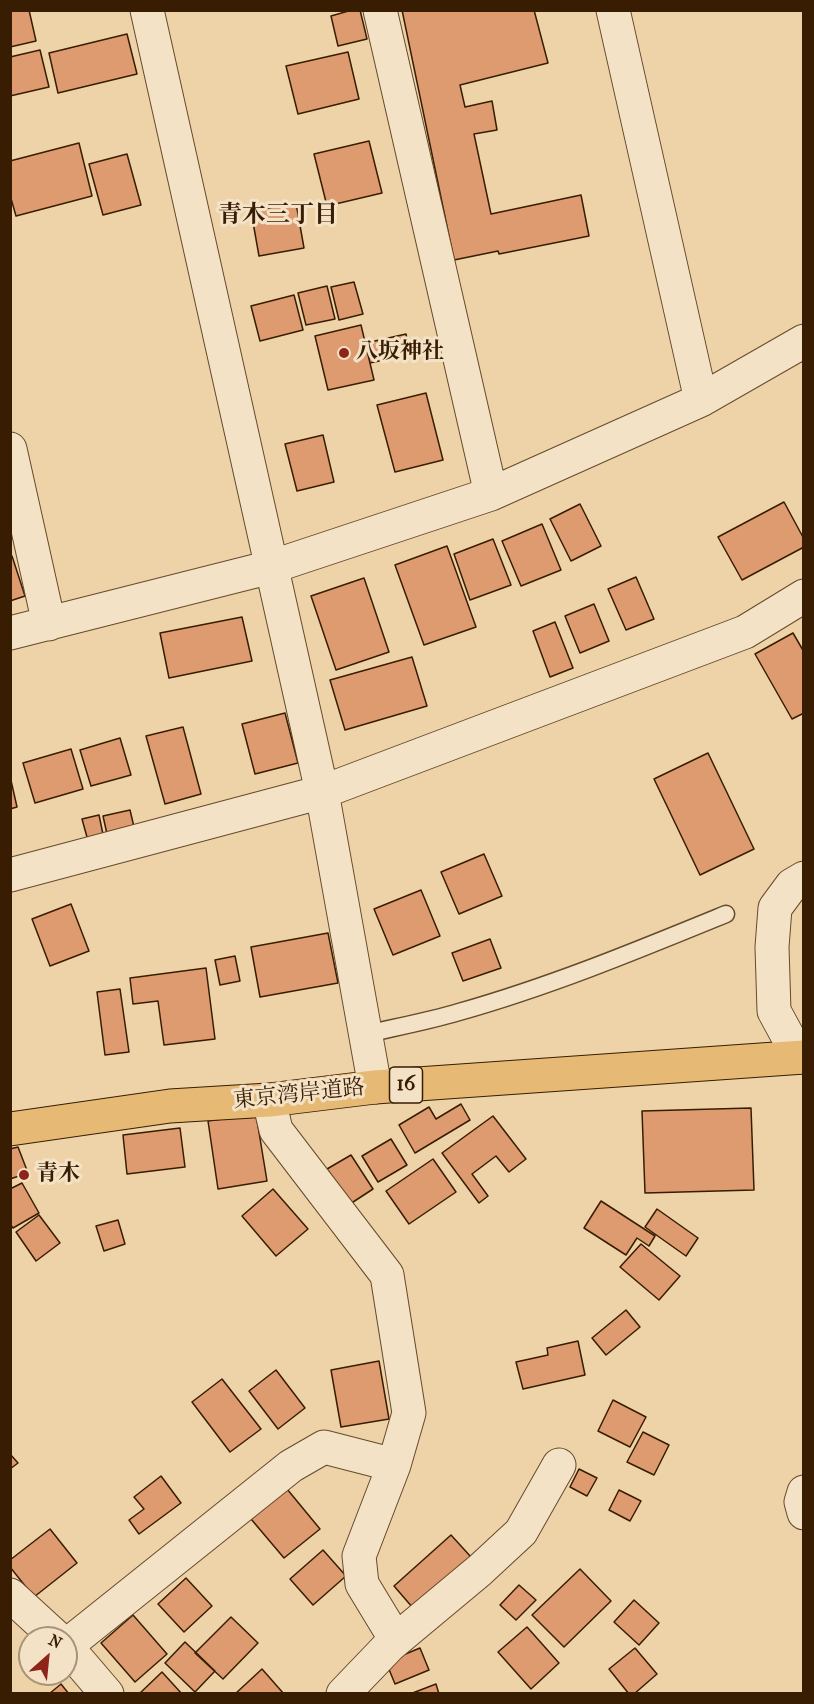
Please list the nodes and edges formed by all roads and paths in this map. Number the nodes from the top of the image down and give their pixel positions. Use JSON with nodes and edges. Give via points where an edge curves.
{"nodes":[{"id":1,"x":147,"y":10,"type":"edge"},
{"id":2,"x":380,"y":10,"type":"edge"},
{"id":3,"x":613,"y":10,"type":"edge"},
{"id":4,"x":804,"y":341,"type":"edge"},
{"id":5,"x":701,"y":400,"type":"junction"},
{"id":6,"x":10,"y":449,"type":"edge"},
{"id":7,"x":491,"y":494,"type":"junction"},
{"id":8,"x":271,"y":567,"type":"junction"},
{"id":9,"x":804,"y":596,"type":"edge"},
{"id":10,"x":49,"y":624,"type":"junction"},
{"id":11,"x":10,"y":633,"type":"edge"},
{"id":12,"x":322,"y":792,"type":"junction"},
{"id":13,"x":10,"y":875,"type":"edge"},
{"id":14,"x":804,"y":878,"type":"edge"},
{"id":15,"x":726,"y":914,"type":"dead end"},
{"id":16,"x":366,"y":1034,"type":"junction"},
{"id":17,"x":802,"y":1054,"type":"edge"},
{"id":18,"x":375,"y":1087,"type":"junction"},
{"id":19,"x":269,"y":1100,"type":"junction"},
{"id":20,"x":10,"y":1129,"type":"edge"},
{"id":21,"x":394,"y":1465,"type":"junction"},
{"id":22,"x":559,"y":1465,"type":"dead end"},
{"id":23,"x":804,"y":1492,"type":"edge"},
{"id":24,"x":804,"y":1513,"type":"edge"},
{"id":25,"x":10,"y":1595,"type":"edge"},
{"id":26,"x":44,"y":1626,"type":"edge"},
{"id":27,"x":78,"y":1636,"type":"edge"},
{"id":28,"x":396,"y":1640,"type":"junction"},
{"id":29,"x":78,"y":1660,"type":"edge"},
{"id":30,"x":107,"y":1694,"type":"edge"},
{"id":31,"x":343,"y":1694,"type":"edge"}],
"edges":[{"from":1,"to":8,"type":"street"},
{"from":2,"to":7,"type":"street"},
{"from":3,"to":5,"type":"street"},
{"from":4,"to":5,"type":"street"},
{"from":5,"to":7,"type":"street"},
{"from":6,"to":10,"type":"street"},
{"from":7,"to":8,"type":"street"},
{"from":8,"to":10,"type":"street"},
{"from":8,"to":12,"type":"street"},
{"from":9,"to":12,"type":"street","via":[[745,632]]},
{"from":10,"to":11,"type":"street"},
{"from":12,"to":13,"type":"street"},
{"from":12,"to":16,"type":"street"},
{"from":14,"to":17,"type":"street","via":[[792,885],[775,908],[772,947],[774,1011]]},
{"from":15,"to":16,"type":"lane","via":[[541,986],[459,1012]]},
{"from":16,"to":18,"type":"street"},
{"from":17,"to":18,"type":"highway","name":"東京湾岸道路","number":"16"},
{"from":18,"to":19,"type":"highway","name":"東京湾岸道路","number":"16"},
{"from":19,"to":20,"type":"highway","name":"東京湾岸道路","number":"16","via":[[170,1106]]},
{"from":19,"to":21,"type":"street","via":[[276,1130],[387,1275],[409,1413]]},
{"from":21,"to":27,"type":"street","via":[[324,1447],[291,1466]]},
{"from":21,"to":28,"type":"street","via":[[359,1556],[362,1584]]},
{"from":22,"to":28,"type":"street","via":[[521,1532]]},
{"from":23,"to":24,"type":"street"},
{"from":25,"to":26,"type":"street"},
{"from":28,"to":31,"type":"street"},
{"from":29,"to":30,"type":"street"}]}
